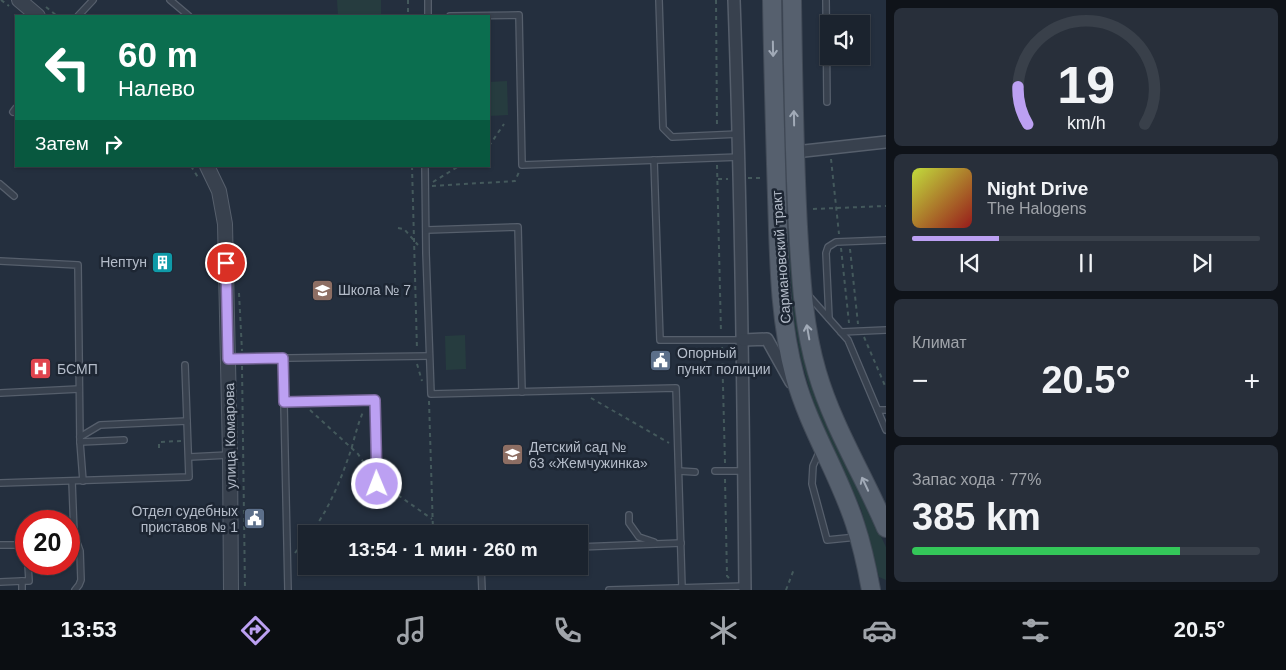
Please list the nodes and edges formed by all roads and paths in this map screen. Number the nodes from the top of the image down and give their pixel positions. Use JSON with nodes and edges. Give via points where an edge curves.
{"nodes":[{"id":1,"x":19,"y":0,"type":"edge"},
{"id":2,"x":93,"y":0,"type":"edge"},
{"id":3,"x":170,"y":0,"type":"edge"},
{"id":4,"x":408,"y":0,"type":"edge"},
{"id":5,"x":428,"y":0,"type":"edge"},
{"id":6,"x":659,"y":0,"type":"edge"},
{"id":7,"x":716,"y":0,"type":"edge"},
{"id":8,"x":734,"y":0,"type":"edge"},
{"id":9,"x":772,"y":0,"type":"edge"},
{"id":10,"x":792,"y":0,"type":"edge"},
{"id":11,"x":826,"y":0,"type":"edge"},
{"id":12,"x":41,"y":11,"type":"edge"},
{"id":13,"x":54,"y":15,"type":"edge"},
{"id":14,"x":79,"y":15,"type":"edge"},
{"id":15,"x":188,"y":15,"type":"edge"},
{"id":16,"x":408,"y":15,"type":"edge"},
{"id":17,"x":428,"y":15,"type":"edge"},
{"id":18,"x":490,"y":15,"type":"edge"},
{"id":19,"x":827,"y":102,"type":"dead end"},
{"id":20,"x":504,"y":124,"type":"dead end"},
{"id":21,"x":739,"y":134,"type":"junction"},
{"id":22,"x":717,"y":135,"type":"junction"},
{"id":23,"x":886,"y":142,"type":"edge"},
{"id":24,"x":490,"y":145,"type":"edge"},
{"id":25,"x":795,"y":152,"type":"junction"},
{"id":26,"x":740,"y":157,"type":"junction"},
{"id":27,"x":717,"y":158,"type":"junction"},
{"id":28,"x":831,"y":159,"type":"dead end"},
{"id":29,"x":654,"y":160,"type":"junction"},
{"id":30,"x":522,"y":165,"type":"junction"},
{"id":31,"x":207,"y":167,"type":"edge"},
{"id":32,"x":412,"y":167,"type":"edge"},
{"id":33,"x":425,"y":167,"type":"edge"},
{"id":34,"x":457,"y":167,"type":"edge"},
{"id":35,"x":0,"y":184,"type":"edge"},
{"id":36,"x":426,"y":186,"type":"junction"},
{"id":37,"x":14,"y":196,"type":"dead end"},
{"id":38,"x":886,"y":206,"type":"edge"},
{"id":39,"x":837,"y":208,"type":"junction"},
{"id":40,"x":813,"y":210,"type":"dead end"},
{"id":41,"x":398,"y":228,"type":"dead end"},
{"id":42,"x":427,"y":230,"type":"junction"},
{"id":43,"x":414,"y":240,"type":"junction"},
{"id":44,"x":886,"y":240,"type":"edge"},
{"id":45,"x":840,"y":242,"type":"junction"},
{"id":46,"x":850,"y":242,"type":"junction"},
{"id":47,"x":426,"y":253,"type":"junction"},
{"id":48,"x":0,"y":261,"type":"edge"},
{"id":49,"x":802,"y":289,"type":"junction"},
{"id":50,"x":829,"y":318,"type":"junction"},
{"id":51,"x":858,"y":324,"type":"junction"},
{"id":52,"x":864,"y":330,"type":"junction"},
{"id":53,"x":886,"y":330,"type":"edge"},
{"id":54,"x":841,"y":332,"type":"junction"},
{"id":55,"x":722,"y":340,"type":"junction"},
{"id":56,"x":743,"y":340,"type":"junction"},
{"id":57,"x":417,"y":356,"type":"junction"},
{"id":58,"x":429,"y":356,"type":"junction"},
{"id":59,"x":283,"y":358,"type":"junction"},
{"id":60,"x":228,"y":359,"type":"junction"},
{"id":61,"x":185,"y":365,"type":"dead end"},
{"id":62,"x":886,"y":388,"type":"edge"},
{"id":63,"x":79,"y":389,"type":"junction"},
{"id":64,"x":578,"y":390,"type":"junction"},
{"id":65,"x":522,"y":392,"type":"junction"},
{"id":66,"x":0,"y":393,"type":"edge"},
{"id":67,"x":430,"y":395,"type":"junction"},
{"id":68,"x":369,"y":401,"type":"junction"},
{"id":69,"x":802,"y":401,"type":"junction"},
{"id":70,"x":284,"y":402,"type":"junction"},
{"id":71,"x":302,"y":402,"type":"junction"},
{"id":72,"x":878,"y":410,"type":"junction"},
{"id":73,"x":886,"y":410,"type":"edge"},
{"id":74,"x":188,"y":421,"type":"junction"},
{"id":75,"x":886,"y":430,"type":"edge"},
{"id":76,"x":80,"y":439,"type":"junction"},
{"id":77,"x":124,"y":440,"type":"dead end"},
{"id":78,"x":188,"y":441,"type":"junction"},
{"id":79,"x":822,"y":446,"type":"junction"},
{"id":80,"x":160,"y":448,"type":"dead end"},
{"id":81,"x":351,"y":448,"type":"junction"},
{"id":82,"x":678,"y":448,"type":"junction"},
{"id":83,"x":230,"y":455,"type":"junction"},
{"id":84,"x":189,"y":457,"type":"junction"},
{"id":85,"x":725,"y":465,"type":"dead end"},
{"id":86,"x":679,"y":471,"type":"junction"},
{"id":87,"x":715,"y":471,"type":"dead end"},
{"id":88,"x":744,"y":471,"type":"junction"},
{"id":89,"x":695,"y":472,"type":"dead end"},
{"id":90,"x":725,"y":477,"type":"dead end"},
{"id":91,"x":72,"y":481,"type":"junction"},
{"id":92,"x":83,"y":481,"type":"junction"},
{"id":93,"x":377,"y":482,"type":"junction"},
{"id":94,"x":0,"y":484,"type":"edge"},
{"id":95,"x":629,"y":514,"type":"dead end"},
{"id":96,"x":432,"y":519,"type":"junction"},
{"id":97,"x":317,"y":525,"type":"edge"},
{"id":98,"x":432,"y":525,"type":"edge"},
{"id":99,"x":886,"y":528,"type":"edge"},
{"id":100,"x":859,"y":536,"type":"junction"},
{"id":101,"x":681,"y":543,"type":"junction"},
{"id":102,"x":15,"y":544,"type":"edge"},
{"id":103,"x":661,"y":544,"type":"junction"},
{"id":104,"x":0,"y":545,"type":"edge"},
{"id":105,"x":588,"y":546,"type":"edge"},
{"id":106,"x":298,"y":549,"type":"edge"},
{"id":107,"x":288,"y":562,"type":"junction"},
{"id":108,"x":794,"y":569,"type":"dead end"},
{"id":109,"x":868,"y":571,"type":"junction"},
{"id":110,"x":29,"y":575,"type":"edge"},
{"id":111,"x":481,"y":575,"type":"edge"},
{"id":112,"x":22,"y":581,"type":"junction"},
{"id":113,"x":0,"y":582,"type":"edge"},
{"id":114,"x":732,"y":586,"type":"junction"},
{"id":115,"x":886,"y":586,"type":"edge"},
{"id":116,"x":745,"y":588,"type":"edge"},
{"id":117,"x":682,"y":589,"type":"edge"},
{"id":118,"x":22,"y":590,"type":"edge"},
{"id":119,"x":75,"y":590,"type":"edge"},
{"id":120,"x":231,"y":590,"type":"edge"},
{"id":121,"x":288,"y":590,"type":"edge"},
{"id":122,"x":482,"y":590,"type":"edge"},
{"id":123,"x":610,"y":590,"type":"edge"},
{"id":124,"x":786,"y":590,"type":"edge"},
{"id":125,"x":871,"y":590,"type":"edge"}],
"edges":[{"from":1,"to":12,"type":"street"},
{"from":2,"to":14,"type":"lane"},
{"from":3,"to":15,"type":"lane"},
{"from":4,"to":16,"type":"path"},
{"from":5,"to":17,"type":"lane"},
{"from":6,"to":22,"type":"lane","via":[[663,128],[672,137]]},
{"from":7,"to":22,"type":"path"},
{"from":8,"to":21,"type":"street"},
{"from":9,"to":69,"type":"main road","name":"Сармановский тракт","one_way":true,"via":[[781,296],[786,338]]},
{"from":25,"to":10,"type":"main road","name":"Сармановский тракт","one_way":true},
{"from":11,"to":19,"type":"lane"},
{"from":12,"to":13,"type":"path"},
{"from":18,"to":30,"type":"lane","via":[[519,15]]},
{"from":20,"to":24,"type":"path"},
{"from":21,"to":22,"type":"lane"},
{"from":21,"to":26,"type":"street"},
{"from":23,"to":25,"type":"street"},
{"from":25,"to":49,"type":"main road","name":"Сармановский тракт"},
{"from":26,"to":27,"type":"lane"},
{"from":26,"to":56,"type":"street"},
{"from":27,"to":29,"type":"lane"},
{"from":27,"to":55,"type":"path"},
{"from":28,"to":39,"type":"path"},
{"from":29,"to":30,"type":"lane"},
{"from":29,"to":55,"type":"lane","via":[[660,340]]},
{"from":30,"to":36,"type":"path","via":[[515,181]]},
{"from":31,"to":60,"type":"street","name":"улица Комарова","via":[[219,191],[225,217]]},
{"from":32,"to":43,"type":"path"},
{"from":33,"to":36,"type":"lane"},
{"from":34,"to":36,"type":"path"},
{"from":35,"to":37,"type":"lane"},
{"from":36,"to":42,"type":"lane"},
{"from":38,"to":39,"type":"path"},
{"from":39,"to":40,"type":"path"},
{"from":39,"to":45,"type":"path"},
{"from":41,"to":43,"type":"path","via":[[404,229]]},
{"from":42,"to":47,"type":"lane"},
{"from":42,"to":65,"type":"lane","via":[[518,227]]},
{"from":43,"to":47,"type":"path"},
{"from":43,"to":57,"type":"path"},
{"from":44,"to":46,"type":"lane"},
{"from":45,"to":46,"type":"lane"},
{"from":45,"to":50,"type":"lane","via":[[830,245],[826,254]]},
{"from":45,"to":51,"type":"path","via":[[849,322]]},
{"from":46,"to":51,"type":"path"},
{"from":47,"to":58,"type":"lane"},
{"from":48,"to":63,"type":"lane","via":[[78,265]]},
{"from":49,"to":50,"type":"lane"},
{"from":99,"to":49,"type":"main road","name":"Сармановский тракт","one_way":true,"via":[[817,374],[807,333]]},
{"from":50,"to":54,"type":"lane"},
{"from":51,"to":52,"type":"path","via":[[863,325]]},
{"from":52,"to":53,"type":"lane"},
{"from":52,"to":54,"type":"lane"},
{"from":52,"to":62,"type":"path","via":[[866,344]]},
{"from":54,"to":72,"type":"lane","via":[[848,340]]},
{"from":55,"to":56,"type":"lane"},
{"from":55,"to":85,"type":"path"},
{"from":56,"to":69,"type":"street","via":[[767,339]]},
{"from":56,"to":88,"type":"street"},
{"from":57,"to":58,"type":"lane"},
{"from":57,"to":59,"type":"lane"},
{"from":57,"to":67,"type":"path","via":[[418,369]]},
{"from":58,"to":67,"type":"lane"},
{"from":59,"to":60,"type":"lane"},
{"from":59,"to":70,"type":"lane"},
{"from":60,"to":83,"type":"street","name":"улица Комарова"},
{"from":61,"to":74,"type":"lane"},
{"from":63,"to":66,"type":"lane"},
{"from":63,"to":76,"type":"lane"},
{"from":64,"to":65,"type":"lane"},
{"from":64,"to":82,"type":"path"},
{"from":64,"to":82,"type":"lane","via":[[676,388]]},
{"from":65,"to":67,"type":"lane"},
{"from":67,"to":96,"type":"path"},
{"from":68,"to":71,"type":"lane"},
{"from":68,"to":81,"type":"path"},
{"from":68,"to":93,"type":"lane","via":[[375,400]]},
{"from":69,"to":79,"type":"main road","name":"Сармановский тракт"},
{"from":70,"to":71,"type":"lane"},
{"from":70,"to":107,"type":"lane"},
{"from":71,"to":81,"type":"path"},
{"from":72,"to":73,"type":"lane"},
{"from":72,"to":75,"type":"lane"},
{"from":74,"to":76,"type":"lane","via":[[100,425]]},
{"from":74,"to":78,"type":"lane"},
{"from":76,"to":77,"type":"lane"},
{"from":76,"to":92,"type":"lane"},
{"from":78,"to":80,"type":"path","via":[[159,442]]},
{"from":78,"to":84,"type":"lane"},
{"from":79,"to":100,"type":"main road","name":"Сармановский тракт"},
{"from":79,"to":100,"type":"lane","via":[[813,466],[812,484],[827,540]]},
{"from":81,"to":93,"type":"path"},
{"from":81,"to":97,"type":"path","via":[[340,480]]},
{"from":82,"to":86,"type":"lane"},
{"from":83,"to":84,"type":"lane"},
{"from":83,"to":120,"type":"street","name":"улица Комарова"},
{"from":84,"to":92,"type":"lane","via":[[189,477]]},
{"from":86,"to":89,"type":"lane"},
{"from":86,"to":101,"type":"lane"},
{"from":87,"to":88,"type":"lane"},
{"from":88,"to":116,"type":"street"},
{"from":90,"to":114,"type":"path","via":[[727,576]]},
{"from":91,"to":92,"type":"lane"},
{"from":91,"to":94,"type":"lane"},
{"from":91,"to":119,"type":"lane","via":[[74,534],[80,551],[80,580]]},
{"from":93,"to":96,"type":"path"},
{"from":95,"to":103,"type":"lane","via":[[629,523],[639,538]]},
{"from":96,"to":98,"type":"path"},
{"from":100,"to":109,"type":"main road","name":"Сармановский тракт"},
{"from":101,"to":103,"type":"lane"},
{"from":101,"to":117,"type":"lane"},
{"from":102,"to":104,"type":"lane"},
{"from":103,"to":105,"type":"lane"},
{"from":106,"to":107,"type":"path"},
{"from":107,"to":121,"type":"lane"},
{"from":108,"to":124,"type":"path"},
{"from":109,"to":115,"type":"main road","via":[[879,584]]},
{"from":109,"to":125,"type":"main road","name":"Сармановский тракт"},
{"from":110,"to":112,"type":"lane","via":[[29,581]]},
{"from":111,"to":122,"type":"lane"},
{"from":112,"to":113,"type":"lane"},
{"from":112,"to":118,"type":"lane"},
{"from":114,"to":116,"type":"lane"},
{"from":114,"to":117,"type":"lane"},
{"from":117,"to":123,"type":"lane"}]}
